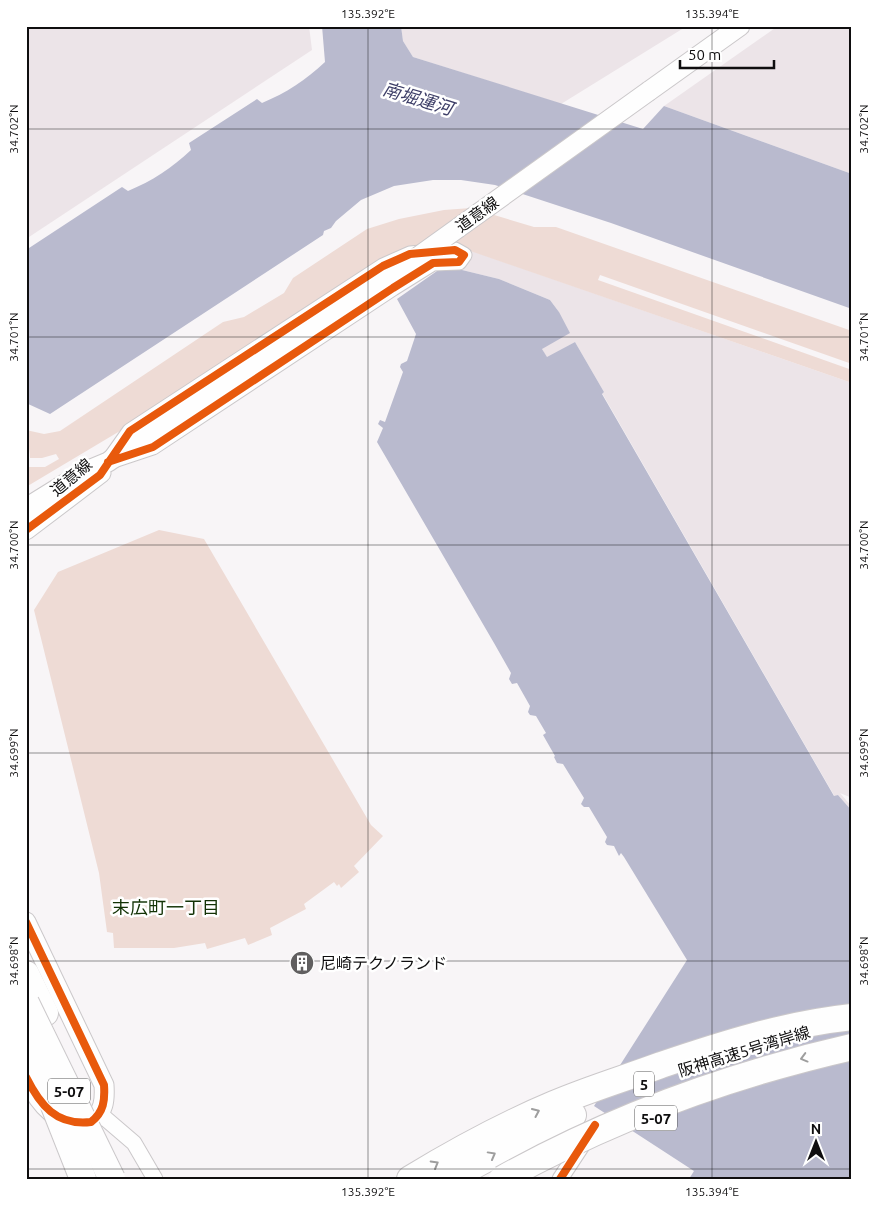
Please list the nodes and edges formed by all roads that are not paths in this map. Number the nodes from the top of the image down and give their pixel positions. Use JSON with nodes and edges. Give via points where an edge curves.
{"nodes":[{"id":1,"x":740,"y":26,"type":"edge"},
{"id":2,"x":108,"y":462,"type":"junction"},
{"id":3,"x":26,"y":508,"type":"edge"},
{"id":4,"x":26,"y":530,"type":"edge"},
{"id":5,"x":26,"y":922,"type":"edge"},
{"id":6,"x":26,"y":974,"type":"edge"},
{"id":7,"x":26,"y":1003,"type":"edge"},
{"id":8,"x":852,"y":1019,"type":"edge"},
{"id":9,"x":26,"y":1034,"type":"edge"},
{"id":10,"x":852,"y":1047,"type":"edge"},
{"id":11,"x":775,"y":1066,"type":"junction"},
{"id":12,"x":26,"y":1077,"type":"edge"},
{"id":13,"x":100,"y":1114,"type":"junction"},
{"id":14,"x":595,"y":1125,"type":"dead end"},
{"id":15,"x":83,"y":1179,"type":"edge"},
{"id":16,"x":98,"y":1179,"type":"edge"},
{"id":17,"x":112,"y":1179,"type":"edge"},
{"id":18,"x":126,"y":1179,"type":"edge"},
{"id":19,"x":155,"y":1179,"type":"edge"},
{"id":20,"x":410,"y":1179,"type":"edge"},
{"id":21,"x":449,"y":1179,"type":"edge"},
{"id":22,"x":502,"y":1179,"type":"edge"},
{"id":23,"x":542,"y":1179,"type":"edge"},
{"id":24,"x":560,"y":1179,"type":"edge"}],
"edges":[{"from":1,"to":2,"type":"street","name":"道意線","bridge":true,"via":[[412,261]]},
{"from":2,"to":2,"type":"street","via":[[130,431],[383,266],[410,254],[455,250],[464,255],[459,262],[433,263],[153,447]]},
{"from":2,"to":3,"type":"street","name":"道意線","via":[[84,472]]},
{"from":2,"to":4,"type":"street","name":"道意線","via":[[100,475]]},
{"from":5,"to":13,"type":"street","via":[[104,1085],[104,1105]]},
{"from":6,"to":18,"type":"highway","number":"5-07"},
{"from":7,"to":17,"type":"highway","number":"5-07","bridge":true},
{"from":20,"to":8,"type":"highway","one_way":true,"via":[[506,1126],[600,1087],[765,1033],[823,1020]]},
{"from":21,"to":8,"type":"highway","name":"阪神高速5号湾岸線","number":"5","one_way":true,"via":[[551,1125],[657,1078],[767,1041]]},
{"from":9,"to":15,"type":"highway","number":"5-07","bridge":true},
{"from":9,"to":16,"type":"highway","number":"5-07","bridge":true},
{"from":10,"to":11,"type":"highway","name":"阪神高速5号湾岸線","number":"5","one_way":true,"bridge":true},
{"from":11,"to":22,"type":"highway","name":"阪神高速5号湾岸線","number":"5","bridge":true,"via":[[719,1083],[611,1124]]},
{"from":11,"to":23,"type":"highway","number":"5-07","bridge":true,"via":[[613,1139]]},
{"from":12,"to":13,"type":"street","via":[[39,1101],[49,1111],[65,1119],[91,1122]]},
{"from":13,"to":19,"type":"street","via":[[134,1144]]},
{"from":14,"to":24,"type":"street"}]}
